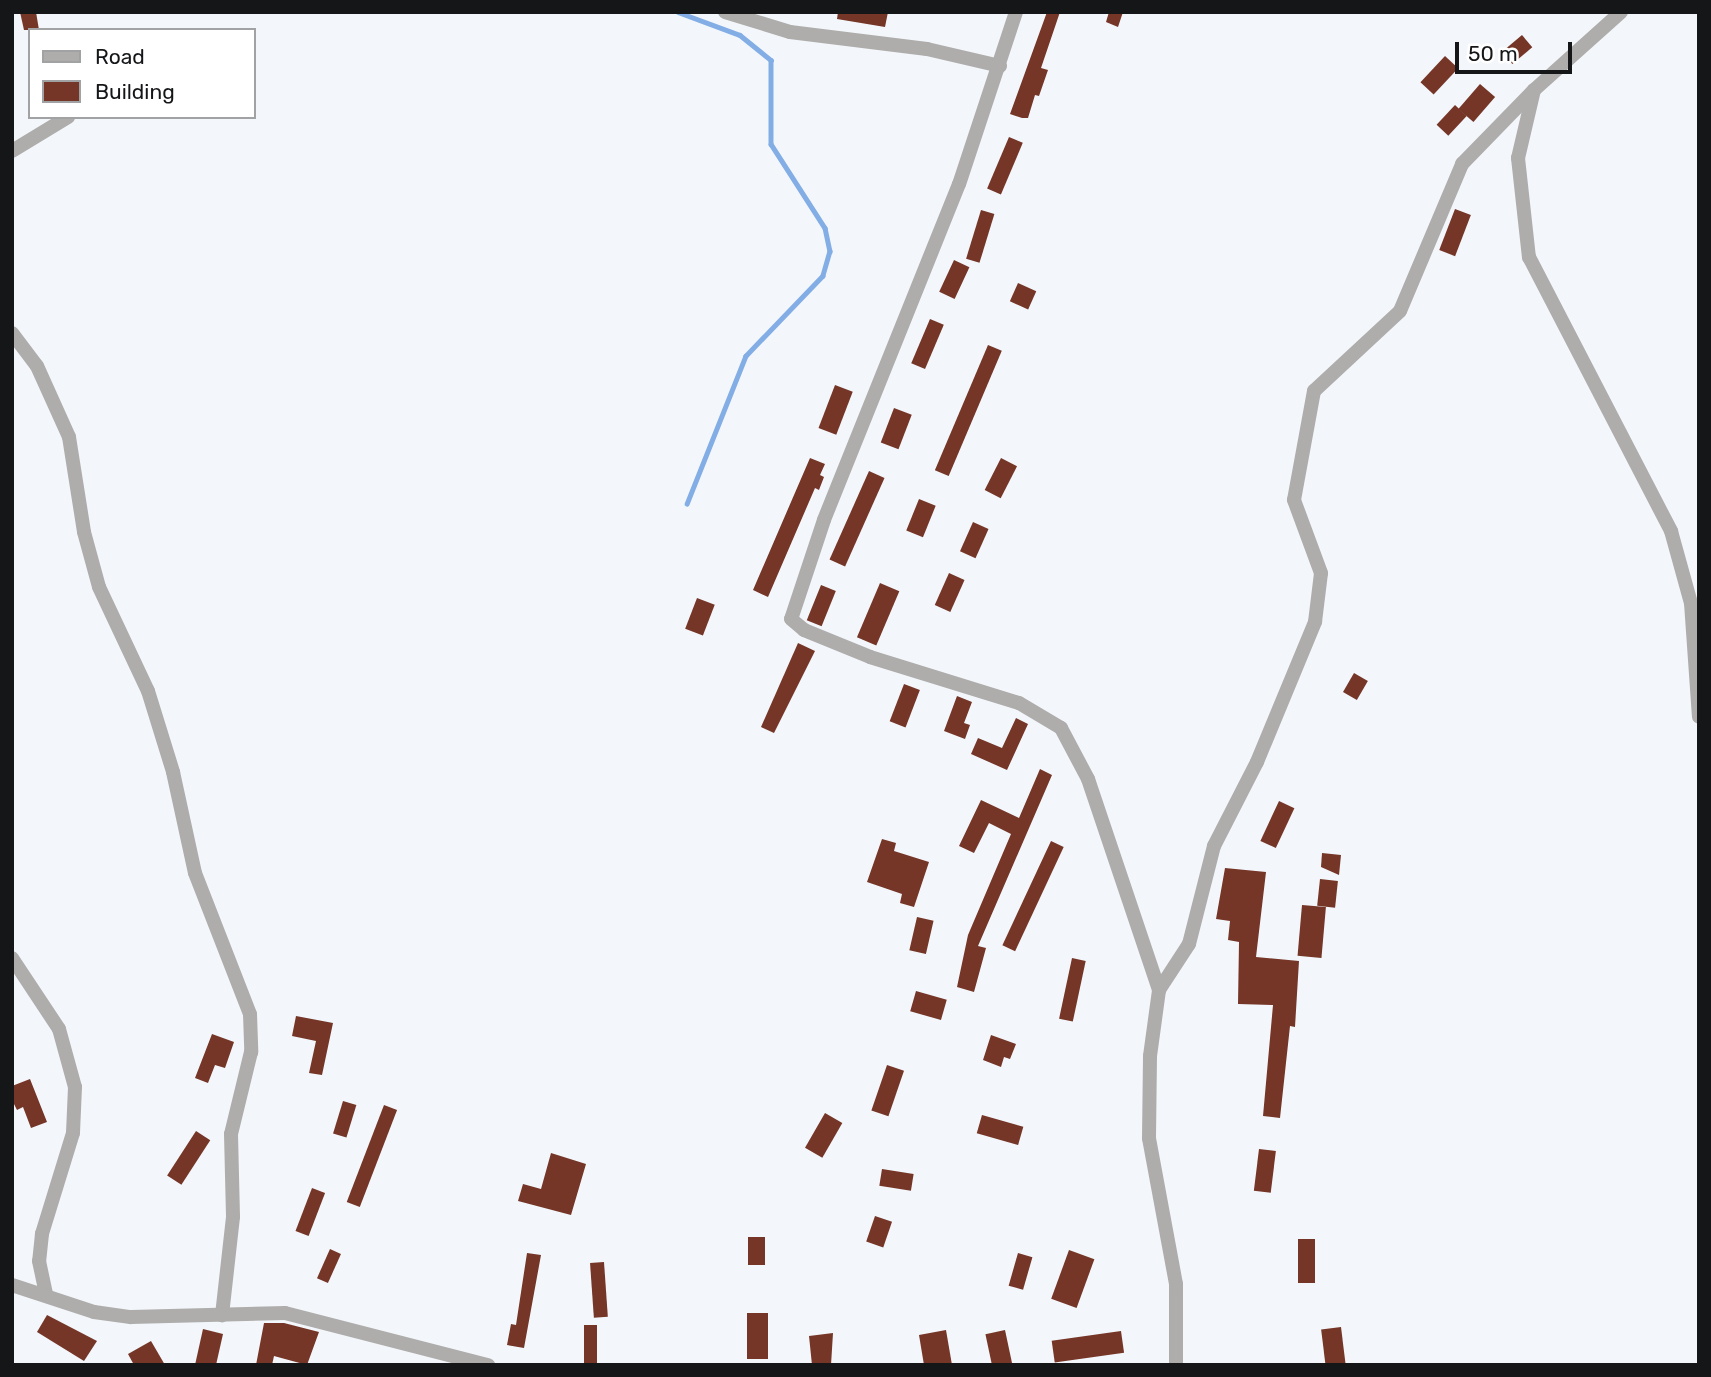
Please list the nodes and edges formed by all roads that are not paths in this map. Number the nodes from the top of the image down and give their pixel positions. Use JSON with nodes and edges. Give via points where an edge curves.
{"nodes":[{"id":1,"x":725,"y":12,"type":"edge"},
{"id":2,"x":1016,"y":12,"type":"edge"},
{"id":3,"x":1621,"y":12,"type":"edge"},
{"id":4,"x":1000,"y":66,"type":"junction"},
{"id":5,"x":1534,"y":90,"type":"junction"},
{"id":6,"x":65,"y":119,"type":"edge"},
{"id":7,"x":12,"y":150,"type":"edge"},
{"id":8,"x":12,"y":333,"type":"edge"},
{"id":9,"x":1699,"y":717,"type":"edge"},
{"id":10,"x":12,"y":958,"type":"edge"},
{"id":11,"x":1159,"y":990,"type":"junction"},
{"id":12,"x":14,"y":1287,"type":"edge"},
{"id":13,"x":46,"y":1293,"type":"junction"},
{"id":14,"x":222,"y":1315,"type":"junction"},
{"id":15,"x":488,"y":1365,"type":"edge"},
{"id":16,"x":1175,"y":1365,"type":"edge"}],
"edges":[{"from":1,"to":4,"type":"street","via":[[790,32],[928,49]]},
{"from":2,"to":4,"type":"street"},
{"from":3,"to":5,"type":"street"},
{"from":4,"to":11,"type":"street","via":[[886,373],[824,520],[791,619],[804,630],[870,657],[1019,703],[1061,728],[1088,779]]},
{"from":5,"to":9,"type":"street","via":[[1518,158],[1529,257],[1671,531],[1691,603]]},
{"from":5,"to":11,"type":"street","via":[[1462,164],[1401,311],[1314,391],[1294,500],[1321,573],[1315,622],[1257,762],[1214,846],[1189,944]]},
{"from":6,"to":7,"type":"street"},
{"from":8,"to":14,"type":"street","via":[[37,366],[69,437],[84,532],[99,587],[148,691],[173,772],[195,873],[250,1014],[251,1052],[231,1134],[233,1217]]},
{"from":10,"to":13,"type":"street","via":[[59,1029],[75,1087],[73,1133],[42,1234],[39,1261]]},
{"from":11,"to":16,"type":"street","via":[[1150,1056],[1149,1138],[1176,1284]]},
{"from":12,"to":13,"type":"street"},
{"from":13,"to":14,"type":"street","via":[[93,1312],[131,1317]]},
{"from":14,"to":15,"type":"street","via":[[272,1312],[315,1318]]}]}
